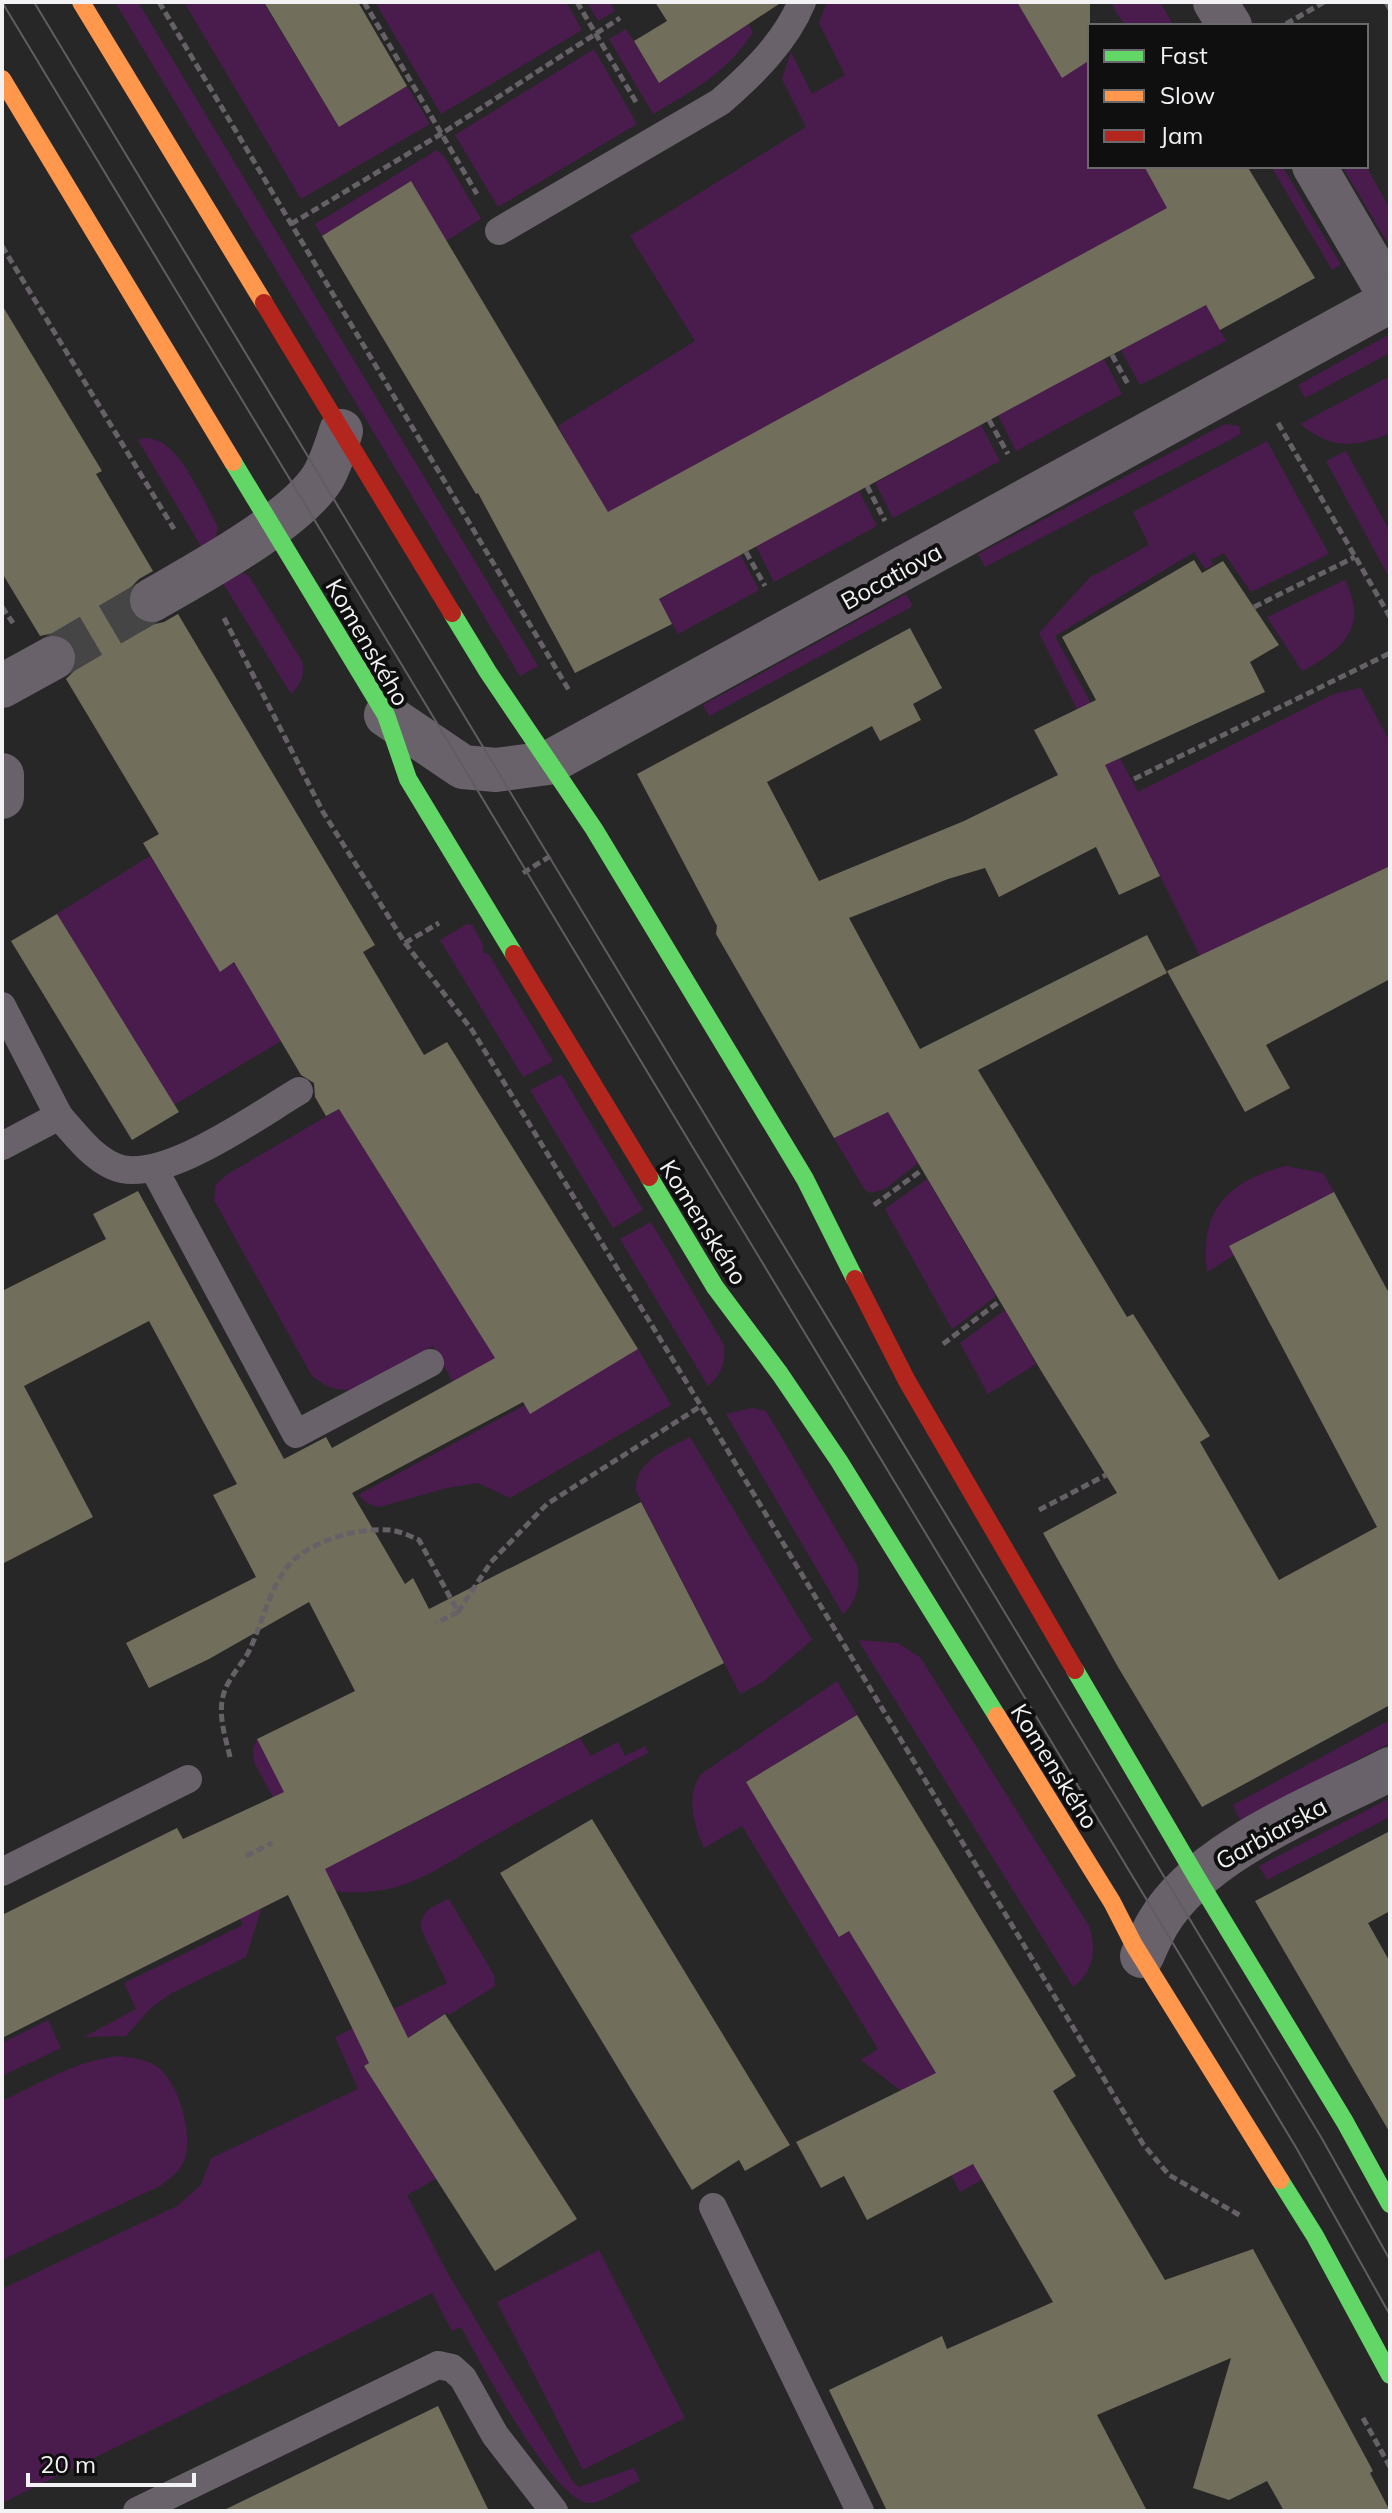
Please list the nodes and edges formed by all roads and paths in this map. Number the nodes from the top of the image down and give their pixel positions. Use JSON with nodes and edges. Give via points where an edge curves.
{"nodes":[{"id":1,"x":81,"y":2,"type":"edge"},
{"id":2,"x":159,"y":2,"type":"edge"},
{"id":3,"x":364,"y":2,"type":"edge"},
{"id":4,"x":577,"y":2,"type":"edge"},
{"id":5,"x":802,"y":2,"type":"edge"},
{"id":6,"x":1215,"y":2,"type":"edge"},
{"id":7,"x":1324,"y":2,"type":"edge"},
{"id":8,"x":1386,"y":2,"type":"edge"},
{"id":9,"x":1390,"y":9,"type":"edge"},
{"id":10,"x":620,"y":18,"type":"dead end"},
{"id":11,"x":1229,"y":24,"type":"edge"},
{"id":12,"x":1286,"y":24,"type":"edge"},
{"id":13,"x":596,"y":33,"type":"junction"},
{"id":14,"x":2,"y":79,"type":"edge"},
{"id":15,"x":441,"y":134,"type":"junction"},
{"id":16,"x":657,"y":137,"type":"junction"},
{"id":17,"x":1315,"y":168,"type":"edge"},
{"id":18,"x":291,"y":224,"type":"junction"},
{"id":19,"x":499,"y":231,"type":"joint"},
{"id":20,"x":2,"y":246,"type":"edge"},
{"id":21,"x":1390,"y":298,"type":"edge"},
{"id":22,"x":1112,"y":355,"type":"dead end"},
{"id":23,"x":1130,"y":388,"type":"dead end"},
{"id":24,"x":1291,"y":415,"type":"dead end"},
{"id":25,"x":989,"y":420,"type":"dead end"},
{"id":26,"x":1278,"y":423,"type":"junction"},
{"id":27,"x":1265,"y":430,"type":"dead end"},
{"id":28,"x":341,"y":431,"type":"junction"},
{"id":29,"x":1014,"y":466,"type":"dead end"},
{"id":30,"x":867,"y":486,"type":"dead end"},
{"id":31,"x":271,"y":525,"type":"junction"},
{"id":32,"x":891,"y":532,"type":"dead end"},
{"id":33,"x":746,"y":552,"type":"dead end"},
{"id":34,"x":1355,"y":557,"type":"junction"},
{"id":35,"x":201,"y":572,"type":"junction"},
{"id":36,"x":771,"y":597,"type":"dead end"},
{"id":37,"x":152,"y":600,"type":"tunnel mouth"},
{"id":38,"x":1254,"y":607,"type":"dead end"},
{"id":39,"x":1390,"y":617,"type":"edge"},
{"id":40,"x":1390,"y":653,"type":"edge"},
{"id":41,"x":53,"y":658,"type":"tunnel mouth"},
{"id":42,"x":2,"y":686,"type":"edge"},
{"id":43,"x":386,"y":715,"type":"junction"},
{"id":44,"x":597,"y":738,"type":"junction"},
{"id":45,"x":548,"y":763,"type":"junction"},
{"id":46,"x":2,"y":775,"type":"edge"},
{"id":47,"x":1134,"y":779,"type":"dead end"},
{"id":48,"x":2,"y":797,"type":"edge"},
{"id":49,"x":2,"y":1006,"type":"edge"},
{"id":50,"x":299,"y":1091,"type":"dead end"},
{"id":51,"x":59,"y":1116,"type":"junction"},
{"id":52,"x":2,"y":1146,"type":"edge"},
{"id":53,"x":154,"y":1169,"type":"junction"},
{"id":54,"x":922,"y":1170,"type":"dead end"},
{"id":55,"x":866,"y":1211,"type":"dead end"},
{"id":56,"x":1000,"y":1301,"type":"dead end"},
{"id":57,"x":942,"y":1345,"type":"dead end"},
{"id":58,"x":430,"y":1363,"type":"dead end"},
{"id":59,"x":701,"y":1406,"type":"junction"},
{"id":60,"x":1106,"y":1475,"type":"dead end"},
{"id":61,"x":1034,"y":1513,"type":"dead end"},
{"id":62,"x":458,"y":1612,"type":"junction"},
{"id":63,"x":436,"y":1623,"type":"dead end"},
{"id":64,"x":230,"y":1757,"type":"dead end"},
{"id":65,"x":1390,"y":1769,"type":"edge"},
{"id":66,"x":188,"y":1779,"type":"dead end"},
{"id":67,"x":272,"y":1843,"type":"dead end"},
{"id":68,"x":246,"y":1856,"type":"dead end"},
{"id":69,"x":2,"y":1872,"type":"edge"},
{"id":70,"x":1197,"y":1878,"type":"junction"},
{"id":71,"x":1142,"y":1956,"type":"junction"},
{"id":72,"x":1390,"y":2204,"type":"edge"},
{"id":73,"x":713,"y":2207,"type":"dead end"},
{"id":74,"x":1248,"y":2221,"type":"dead end"},
{"id":75,"x":1390,"y":2375,"type":"edge"},
{"id":76,"x":1359,"y":2411,"type":"dead end"},
{"id":77,"x":1390,"y":2467,"type":"edge"},
{"id":78,"x":137,"y":2511,"type":"edge"},
{"id":79,"x":554,"y":2511,"type":"edge"},
{"id":80,"x":860,"y":2511,"type":"edge"}],
"edges":[{"from":1,"to":28,"type":"street"},
{"from":2,"to":18,"type":"path"},
{"from":3,"to":15,"type":"path"},
{"from":4,"to":13,"type":"path"},
{"from":5,"to":16,"type":"lane","via":[[776,47],[744,81],[720,102]]},
{"from":6,"to":11,"type":"street"},
{"from":7,"to":12,"type":"path"},
{"from":8,"to":9,"type":"path"},
{"from":10,"to":13,"type":"path"},
{"from":13,"to":15,"type":"path"},
{"from":13,"to":16,"type":"path"},
{"from":14,"to":31,"type":"street","name":"Komenského"},
{"from":15,"to":18,"type":"path"},
{"from":15,"to":19,"type":"path"},
{"from":16,"to":19,"type":"lane"},
{"from":17,"to":21,"type":"street"},
{"from":18,"to":44,"type":"path"},
{"from":20,"to":35,"type":"path"},
{"from":21,"to":44,"type":"street","name":"Bocatiova"},
{"from":22,"to":23,"type":"path"},
{"from":24,"to":26,"type":"path"},
{"from":25,"to":29,"type":"path"},
{"from":26,"to":27,"type":"path"},
{"from":26,"to":34,"type":"path"},
{"from":28,"to":31,"type":"street","via":[[322,479]]},
{"from":28,"to":45,"type":"street"},
{"from":30,"to":32,"type":"path"},
{"from":31,"to":35,"type":"street"},
{"from":31,"to":43,"type":"street","name":"Komenského"},
{"from":33,"to":36,"type":"path"},
{"from":34,"to":38,"type":"path"},
{"from":34,"to":39,"type":"path"},
{"from":35,"to":37,"type":"street"},
{"from":35,"to":59,"type":"path","via":[[323,812],[405,943],[472,1030]]},
{"from":40,"to":47,"type":"path"},
{"from":41,"to":42,"type":"street"},
{"from":43,"to":45,"type":"street","name":"Bocatiova","via":[[463,767],[496,770]]},
{"from":43,"to":71,"type":"street","name":"Komenského","via":[[408,779],[695,1256],[839,1461]]},
{"from":44,"to":45,"type":"street","name":"Bocatiova"},
{"from":45,"to":70,"type":"street","via":[[594,829],[805,1179],[907,1381]]},
{"from":46,"to":48,"type":"street"},
{"from":49,"to":51,"type":"lane"},
{"from":50,"to":53,"type":"lane","via":[[196,1152]]},
{"from":51,"to":52,"type":"lane"},
{"from":51,"to":53,"type":"lane","via":[[92,1153],[115,1168]]},
{"from":53,"to":58,"type":"lane","via":[[296,1434]]},
{"from":54,"to":55,"type":"path"},
{"from":56,"to":57,"type":"path"},
{"from":59,"to":62,"type":"path","via":[[547,1504],[491,1562]]},
{"from":59,"to":74,"type":"path","via":[[1143,2144],[1169,2175]]},
{"from":60,"to":61,"type":"path"},
{"from":62,"to":63,"type":"path"},
{"from":62,"to":64,"type":"path","via":[[419,1540],[393,1530],[368,1530],[346,1533],[307,1551],[286,1567],[249,1653],[227,1683],[219,1712]]},
{"from":65,"to":70,"type":"street","name":"Garbiarska","via":[[1229,1851]]},
{"from":66,"to":69,"type":"lane"},
{"from":67,"to":68,"type":"path"},
{"from":70,"to":71,"type":"street","name":"Garbiarska","via":[[1159,1921]]},
{"from":70,"to":72,"type":"street"},
{"from":71,"to":75,"type":"street","name":"Komenského","via":[[1315,2236]]},
{"from":73,"to":80,"type":"lane"},
{"from":76,"to":77,"type":"path"},
{"from":78,"to":79,"type":"lane","via":[[438,2365],[463,2378],[495,2435]]}]}
